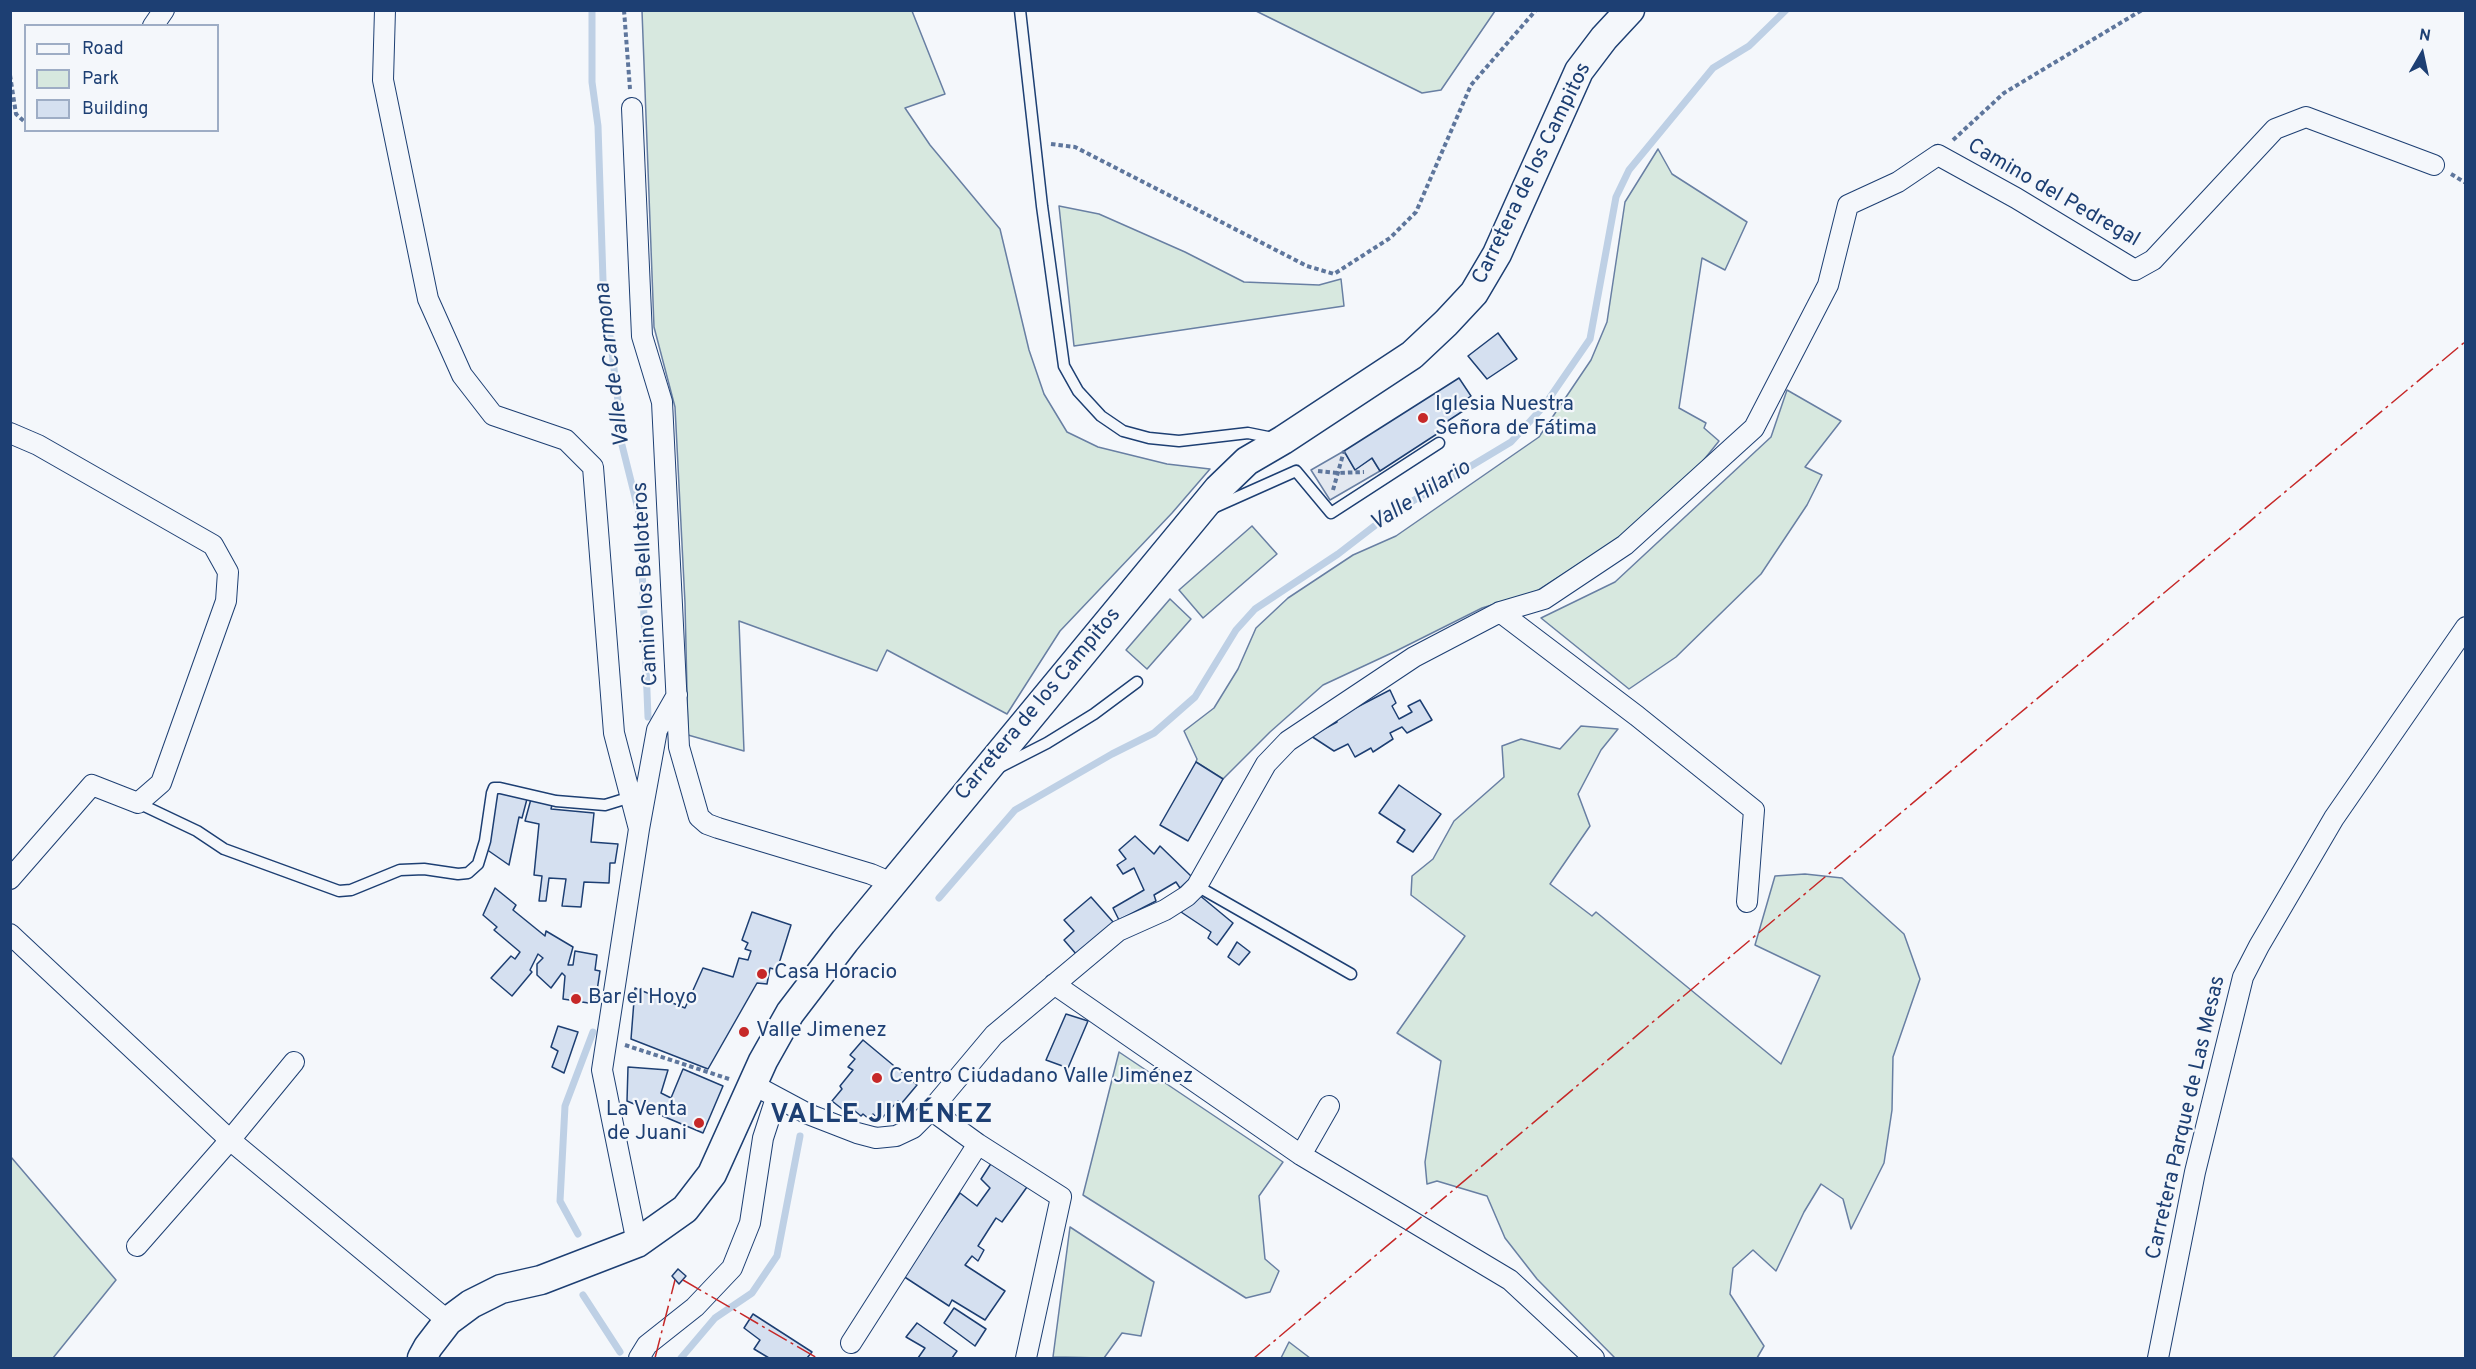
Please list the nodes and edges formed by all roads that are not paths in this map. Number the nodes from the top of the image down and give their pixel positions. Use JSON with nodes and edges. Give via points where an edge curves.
{"nodes":[{"id":1,"x":164,"y":10,"type":"edge"},
{"id":2,"x":385,"y":10,"type":"edge"},
{"id":3,"x":1020,"y":10,"type":"edge"},
{"id":4,"x":1630,"y":10,"type":"edge"},
{"id":5,"x":154,"y":24,"type":"edge"},
{"id":6,"x":632,"y":108,"type":"road end"},
{"id":7,"x":2434,"y":165,"type":"dead end"},
{"id":8,"x":10,"y":433,"type":"edge"},
{"id":9,"x":1283,"y":440,"type":"junction"},
{"id":10,"x":1439,"y":443,"type":"dead end"},
{"id":11,"x":1196,"y":515,"type":"junction"},
{"id":12,"x":1500,"y":612,"type":"junction"},
{"id":13,"x":2466,"y":627,"type":"edge"},
{"id":14,"x":1137,"y":682,"type":"dead end"},
{"id":15,"x":677,"y":695,"type":"junction"},
{"id":16,"x":979,"y":778,"type":"junction"},
{"id":17,"x":631,"y":797,"type":"junction"},
{"id":18,"x":138,"y":803,"type":"junction"},
{"id":19,"x":639,"y":829,"type":"junction"},
{"id":20,"x":10,"y":879,"type":"edge"},
{"id":21,"x":892,"y":883,"type":"junction"},
{"id":22,"x":1197,"y":886,"type":"junction"},
{"id":23,"x":1747,"y":902,"type":"dead end"},
{"id":24,"x":10,"y":934,"type":"edge"},
{"id":25,"x":1351,"y":974,"type":"dead end"},
{"id":26,"x":1054,"y":984,"type":"junction"},
{"id":27,"x":294,"y":1062,"type":"dead end"},
{"id":28,"x":764,"y":1091,"type":"junction"},
{"id":29,"x":1329,"y":1106,"type":"dead end"},
{"id":30,"x":931,"y":1110,"type":"junction"},
{"id":31,"x":230,"y":1140,"type":"junction"},
{"id":32,"x":978,"y":1144,"type":"junction"},
{"id":33,"x":1301,"y":1155,"type":"junction"},
{"id":34,"x":637,"y":1243,"type":"junction"},
{"id":35,"x":137,"y":1245,"type":"dead end"},
{"id":36,"x":448,"y":1322,"type":"junction"},
{"id":37,"x":851,"y":1343,"type":"dead end"},
{"id":38,"x":422,"y":1359,"type":"edge"},
{"id":39,"x":639,"y":1359,"type":"edge"},
{"id":40,"x":1026,"y":1359,"type":"edge"},
{"id":41,"x":1594,"y":1359,"type":"edge"},
{"id":42,"x":2158,"y":1359,"type":"edge"}],
"edges":[{"from":1,"to":5,"type":"street"},
{"from":2,"to":17,"type":"street","via":[[383,80],[428,299],[462,375],[493,415],[566,440],[593,467],[614,733]]},
{"from":3,"to":9,"type":"lane","via":[[1064,366],[1078,391],[1101,416],[1123,431],[1149,438],[1179,441],[1248,433]]},
{"from":4,"to":9,"type":"main road","name":"Carretera de los Campitos","via":[[1579,71],[1497,254],[1474,292],[1412,355]]},
{"from":6,"to":15,"type":"street","name":"Camino los Belloteros","via":[[642,336],[662,402]]},
{"from":7,"to":12,"type":"street","name":"Camino del Pedregal","via":[[2306,117],[2275,129],[2153,260],[2135,270],[1938,154],[1898,182],[1848,205],[1828,285],[1754,428],[1625,545],[1544,599]]},
{"from":8,"to":18,"type":"street","via":[[38,445],[213,545],[228,572],[226,601],[161,783]]},
{"from":9,"to":11,"type":"main road","name":"Carretera de los Campitos","via":[[1247,461]]},
{"from":10,"to":11,"type":"lane","via":[[1331,513],[1296,471]]},
{"from":11,"to":16,"type":"main road","name":"Carretera de los Campitos"},
{"from":12,"to":22,"type":"street","name":"Camino del Pedregal","via":[[1414,657],[1288,741],[1266,764]]},
{"from":12,"to":23,"type":"street","via":[[1754,810]]},
{"from":13,"to":42,"type":"street","name":"Carretera Parque de Las Mesas","via":[[2334,818],[2243,977],[2195,1172]]},
{"from":14,"to":16,"type":"lane","via":[[1047,743]]},
{"from":15,"to":19,"type":"street","via":[[657,730]]},
{"from":15,"to":21,"type":"street","name":"Camino los Belloteros","via":[[679,747],[699,817],[707,824]]},
{"from":16,"to":21,"type":"main road","name":"Carretera de los Campitos"},
{"from":17,"to":18,"type":"lane","via":[[605,805],[556,801],[494,788],[478,864],[468,873],[400,870],[339,891],[224,849],[197,831]]},
{"from":17,"to":19,"type":"street"},
{"from":18,"to":20,"type":"street","via":[[92,785]]},
{"from":19,"to":34,"type":"street","via":[[602,1070]]},
{"from":21,"to":28,"type":"main road","name":"Carretera de los Campitos","via":[[789,1013]]},
{"from":22,"to":25,"type":"lane"},
{"from":22,"to":26,"type":"street","name":"Camino del Pedregal","via":[[1165,910],[1118,931]]},
{"from":24,"to":31,"type":"street"},
{"from":26,"to":30,"type":"street","name":"Camino del Pedregal","via":[[994,1035]]},
{"from":26,"to":33,"type":"street"},
{"from":27,"to":31,"type":"street"},
{"from":28,"to":30,"type":"street","name":"Camino del Pedregal","via":[[876,1138],[896,1136],[913,1128]]},
{"from":28,"to":34,"type":"main road","name":"Carretera de los Campitos","via":[[685,1209]]},
{"from":28,"to":39,"type":"street","via":[[763,1138],[750,1223],[732,1268],[695,1307],[647,1345]]},
{"from":29,"to":33,"type":"street"},
{"from":30,"to":32,"type":"street"},
{"from":31,"to":35,"type":"street"},
{"from":31,"to":36,"type":"street"},
{"from":32,"to":37,"type":"street"},
{"from":32,"to":40,"type":"street","via":[[1061,1197]]},
{"from":33,"to":41,"type":"street","via":[[1510,1280]]},
{"from":34,"to":36,"type":"main road","name":"Carretera de los Campitos","via":[[541,1280],[501,1289],[471,1304]]},
{"from":36,"to":38,"type":"main road","name":"Carretera de los Campitos"}]}
